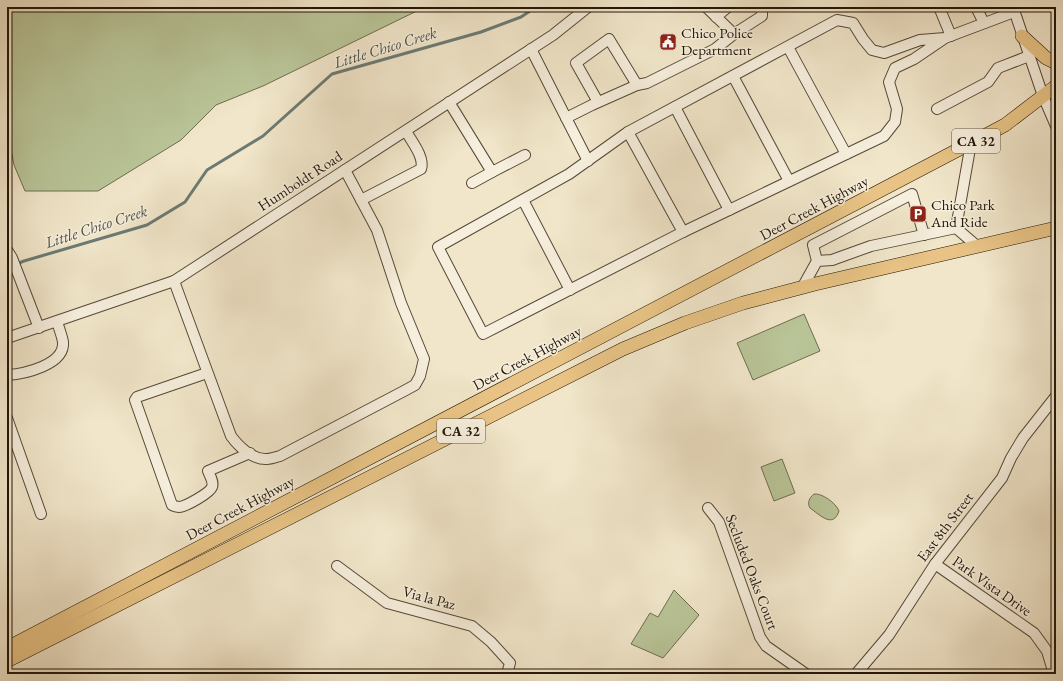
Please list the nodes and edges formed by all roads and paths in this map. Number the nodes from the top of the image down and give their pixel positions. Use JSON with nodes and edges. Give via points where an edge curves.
{"nodes":[{"id":1,"x":588,"y":7,"type":"edge"},
{"id":2,"x":706,"y":7,"type":"edge"},
{"id":3,"x":728,"y":7,"type":"edge"},
{"id":4,"x":760,"y":7,"type":"edge"},
{"id":5,"x":939,"y":7,"type":"edge"},
{"id":6,"x":976,"y":7,"type":"edge"},
{"id":7,"x":1013,"y":9,"type":"edge"},
{"id":8,"x":716,"y":17,"type":"junction"},
{"id":9,"x":984,"y":23,"type":"junction"},
{"id":10,"x":734,"y":34,"type":"junction"},
{"id":11,"x":1022,"y":36,"type":"junction"},
{"id":12,"x":948,"y":37,"type":"junction"},
{"id":13,"x":788,"y":47,"type":"junction"},
{"id":14,"x":531,"y":49,"type":"junction"},
{"id":15,"x":1029,"y":56,"type":"junction"},
{"id":16,"x":1056,"y":63,"type":"edge"},
{"id":17,"x":733,"y":76,"type":"junction"},
{"id":18,"x":637,"y":85,"type":"junction"},
{"id":19,"x":1056,"y":86,"type":"edge"},
{"id":20,"x":1043,"y":96,"type":"junction"},
{"id":21,"x":449,"y":102,"type":"junction"},
{"id":22,"x":598,"y":102,"type":"junction"},
{"id":23,"x":675,"y":107,"type":"junction"},
{"id":24,"x":937,"y":109,"type":"dead end"},
{"id":25,"x":566,"y":118,"type":"junction"},
{"id":26,"x":1056,"y":126,"type":"edge"},
{"id":27,"x":406,"y":130,"type":"junction"},
{"id":28,"x":628,"y":132,"type":"junction"},
{"id":29,"x":971,"y":143,"type":"junction"},
{"id":30,"x":846,"y":154,"type":"junction"},
{"id":31,"x":525,"y":155,"type":"dead end"},
{"id":32,"x":588,"y":161,"type":"junction"},
{"id":33,"x":346,"y":170,"type":"junction"},
{"id":34,"x":492,"y":172,"type":"junction"},
{"id":35,"x":789,"y":181,"type":"junction"},
{"id":36,"x":899,"y":182,"type":"junction"},
{"id":37,"x":472,"y":183,"type":"dead end"},
{"id":38,"x":912,"y":194,"type":"junction"},
{"id":39,"x":361,"y":200,"type":"junction"},
{"id":40,"x":523,"y":200,"type":"junction"},
{"id":41,"x":729,"y":210,"type":"junction"},
{"id":42,"x":956,"y":228,"type":"junction"},
{"id":43,"x":1056,"y":228,"type":"edge"},
{"id":44,"x":683,"y":232,"type":"junction"},
{"id":45,"x":924,"y":234,"type":"junction"},
{"id":46,"x":977,"y":246,"type":"junction"},
{"id":47,"x":9,"y":254,"type":"edge"},
{"id":48,"x":817,"y":261,"type":"junction"},
{"id":49,"x":174,"y":281,"type":"junction"},
{"id":50,"x":802,"y":288,"type":"junction"},
{"id":51,"x":570,"y":290,"type":"junction"},
{"id":52,"x":56,"y":322,"type":"junction"},
{"id":53,"x":39,"y":328,"type":"junction"},
{"id":54,"x":7,"y":338,"type":"edge"},
{"id":55,"x":207,"y":373,"type":"junction"},
{"id":56,"x":7,"y":375,"type":"edge"},
{"id":57,"x":1056,"y":396,"type":"edge"},
{"id":58,"x":7,"y":418,"type":"edge"},
{"id":59,"x":250,"y":453,"type":"junction"},
{"id":60,"x":708,"y":508,"type":"dead end"},
{"id":61,"x":41,"y":514,"type":"dead end"},
{"id":62,"x":935,"y":564,"type":"junction"},
{"id":63,"x":337,"y":566,"type":"dead end"},
{"id":64,"x":7,"y":648,"type":"edge"},
{"id":65,"x":7,"y":661,"type":"edge"},
{"id":66,"x":506,"y":674,"type":"edge"},
{"id":67,"x":806,"y":674,"type":"edge"},
{"id":68,"x":856,"y":674,"type":"edge"},
{"id":69,"x":1054,"y":674,"type":"edge"}],
"edges":[{"from":1,"to":14,"type":"street","name":"Humboldt Road","via":[[554,35]]},
{"from":2,"to":8,"type":"street"},
{"from":3,"to":8,"type":"street"},
{"from":4,"to":10,"type":"street","via":[[762,16]]},
{"from":5,"to":12,"type":"street"},
{"from":6,"to":9,"type":"street"},
{"from":7,"to":9,"type":"street"},
{"from":7,"to":11,"type":"street"},
{"from":8,"to":10,"type":"street"},
{"from":9,"to":12,"type":"street"},
{"from":10,"to":18,"type":"street","via":[[715,49],[647,83]]},
{"from":11,"to":15,"type":"street"},
{"from":11,"to":16,"type":"main road","via":[[1046,58]]},
{"from":12,"to":13,"type":"street","via":[[920,40],[884,53],[872,50],[853,23],[837,20]]},
{"from":12,"to":30,"type":"street","via":[[895,68],[889,82],[897,109],[896,122],[884,136]]},
{"from":13,"to":17,"type":"street"},
{"from":13,"to":30,"type":"street"},
{"from":14,"to":21,"type":"street","name":"Humboldt Road"},
{"from":14,"to":25,"type":"street"},
{"from":15,"to":20,"type":"street"},
{"from":15,"to":24,"type":"street","via":[[998,68],[988,82]]},
{"from":17,"to":23,"type":"street"},
{"from":17,"to":35,"type":"street"},
{"from":18,"to":22,"type":"street"},
{"from":18,"to":22,"type":"street","via":[[609,39],[576,63]]},
{"from":19,"to":20,"type":"main road","name":"Deer Creek Highway","number":"CA 32"},
{"from":20,"to":26,"type":"street"},
{"from":20,"to":29,"type":"main road","name":"Deer Creek Highway","number":"CA 32","via":[[1005,125]]},
{"from":21,"to":27,"type":"street","name":"Humboldt Road"},
{"from":21,"to":34,"type":"street"},
{"from":22,"to":25,"type":"street"},
{"from":23,"to":28,"type":"street"},
{"from":23,"to":41,"type":"street"},
{"from":25,"to":32,"type":"street"},
{"from":27,"to":33,"type":"street","name":"Humboldt Road"},
{"from":27,"to":39,"type":"street","via":[[421,158],[421,169]]},
{"from":28,"to":32,"type":"street"},
{"from":28,"to":44,"type":"street"},
{"from":29,"to":36,"type":"main road","name":"Deer Creek Highway","number":"CA 32"},
{"from":29,"to":42,"type":"street"},
{"from":30,"to":35,"type":"street"},
{"from":31,"to":34,"type":"street"},
{"from":32,"to":40,"type":"street"},
{"from":33,"to":39,"type":"street"},
{"from":33,"to":49,"type":"street","name":"Humboldt Road"},
{"from":34,"to":37,"type":"street"},
{"from":35,"to":41,"type":"street"},
{"from":36,"to":38,"type":"street"},
{"from":36,"to":64,"type":"main road","name":"Deer Creek Highway","number":"CA 32"},
{"from":38,"to":45,"type":"street"},
{"from":38,"to":48,"type":"street","via":[[813,245]]},
{"from":39,"to":59,"type":"street","via":[[377,230],[401,303],[424,359],[420,376],[415,385],[280,456],[257,458]]},
{"from":40,"to":51,"type":"street"},
{"from":40,"to":51,"type":"street","via":[[438,247],[483,334]]},
{"from":41,"to":44,"type":"street"},
{"from":42,"to":45,"type":"street"},
{"from":42,"to":46,"type":"street"},
{"from":43,"to":46,"type":"main road","name":"Deer Creek Highway","number":"CA 32"},
{"from":44,"to":51,"type":"street"},
{"from":45,"to":48,"type":"street","via":[[871,246],[832,260]]},
{"from":46,"to":50,"type":"main road","name":"Deer Creek Highway","number":"CA 32"},
{"from":47,"to":53,"type":"street"},
{"from":48,"to":50,"type":"street"},
{"from":49,"to":52,"type":"street","name":"Humboldt Road"},
{"from":49,"to":55,"type":"street"},
{"from":50,"to":65,"type":"main road","name":"Deer Creek Highway","number":"CA 32","via":[[743,303],[623,349]]},
{"from":52,"to":53,"type":"street","name":"Humboldt Road"},
{"from":52,"to":56,"type":"street","via":[[63,343],[62,353],[55,361],[28,371]]},
{"from":53,"to":54,"type":"street","name":"Humboldt Road"},
{"from":55,"to":59,"type":"street","via":[[231,436],[237,445]]},
{"from":55,"to":59,"type":"street","via":[[137,397],[135,400],[172,506],[184,505],[207,493],[213,482],[208,471]]},
{"from":57,"to":62,"type":"street","name":"East 8th Street","via":[[1023,438],[1002,478]]},
{"from":58,"to":61,"type":"street"},
{"from":60,"to":67,"type":"street","name":"Secluded Oaks Court","via":[[719,522],[760,637],[771,650]]},
{"from":62,"to":68,"type":"street","name":"East 8th Street","via":[[889,635]]},
{"from":62,"to":69,"type":"street","name":"Park Vista Drive","via":[[1034,633],[1047,651]]},
{"from":63,"to":66,"type":"street","name":"Via la Paz","via":[[387,603],[472,626],[510,663]]}]}
